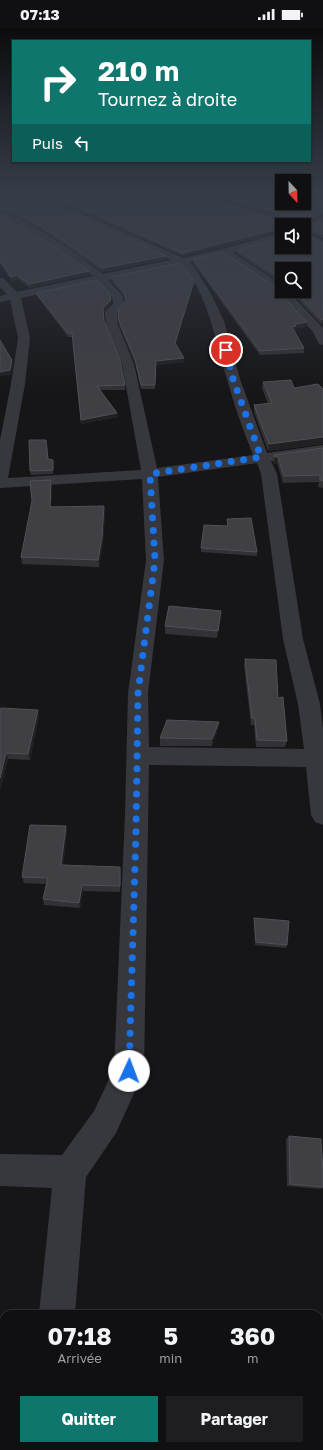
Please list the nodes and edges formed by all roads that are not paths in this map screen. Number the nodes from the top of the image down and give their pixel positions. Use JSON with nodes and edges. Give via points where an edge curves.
{"nodes":[{"id":1,"x":80,"y":260,"type":"edge"},
{"id":2,"x":185,"y":260,"type":"edge"},
{"id":3,"x":238,"y":260,"type":"edge"},
{"id":4,"x":182,"y":261,"type":"junction"},
{"id":5,"x":101,"y":278,"type":"junction"},
{"id":6,"x":0,"y":281,"type":"edge"},
{"id":7,"x":275,"y":285,"type":"edge"},
{"id":8,"x":15,"y":296,"type":"junction"},
{"id":9,"x":0,"y":298,"type":"edge"},
{"id":10,"x":288,"y":298,"type":"edge"},
{"id":11,"x":323,"y":341,"type":"edge"},
{"id":12,"x":323,"y":449,"type":"edge"},
{"id":13,"x":261,"y":457,"type":"junction"},
{"id":14,"x":150,"y":474,"type":"junction"},
{"id":15,"x":0,"y":478,"type":"edge"},
{"id":16,"x":0,"y":483,"type":"edge"},
{"id":17,"x":138,"y":756,"type":"junction"},
{"id":18,"x":315,"y":758,"type":"junction"},
{"id":19,"x":323,"y":815,"type":"edge"},
{"id":20,"x":0,"y":1170,"type":"edge"},
{"id":21,"x":70,"y":1172,"type":"junction"},
{"id":22,"x":57,"y":1310,"type":"edge"}],
"edges":[{"from":1,"to":5,"type":"street"},
{"from":2,"to":4,"type":"street"},
{"from":3,"to":7,"type":"street"},
{"from":4,"to":5,"type":"street"},
{"from":4,"to":13,"type":"street","via":[[190,268],[218,321],[233,379]]},
{"from":5,"to":8,"type":"street"},
{"from":5,"to":14,"type":"street","via":[[117,296],[119,305],[112,312],[112,325],[128,364]]},
{"from":6,"to":8,"type":"street"},
{"from":8,"to":9,"type":"street"},
{"from":8,"to":15,"type":"street","via":[[24,338]]},
{"from":10,"to":11,"type":"street","via":[[318,331]]},
{"from":12,"to":13,"type":"street"},
{"from":13,"to":14,"type":"street"},
{"from":13,"to":18,"type":"street","via":[[269,474],[293,639],[309,704]]},
{"from":14,"to":16,"type":"street"},
{"from":14,"to":17,"type":"street","via":[[155,560],[138,693]]},
{"from":17,"to":18,"type":"street"},
{"from":17,"to":21,"type":"street","via":[[129,1071],[105,1122]]},
{"from":18,"to":19,"type":"street"},
{"from":20,"to":21,"type":"street"},
{"from":21,"to":22,"type":"street"}]}
